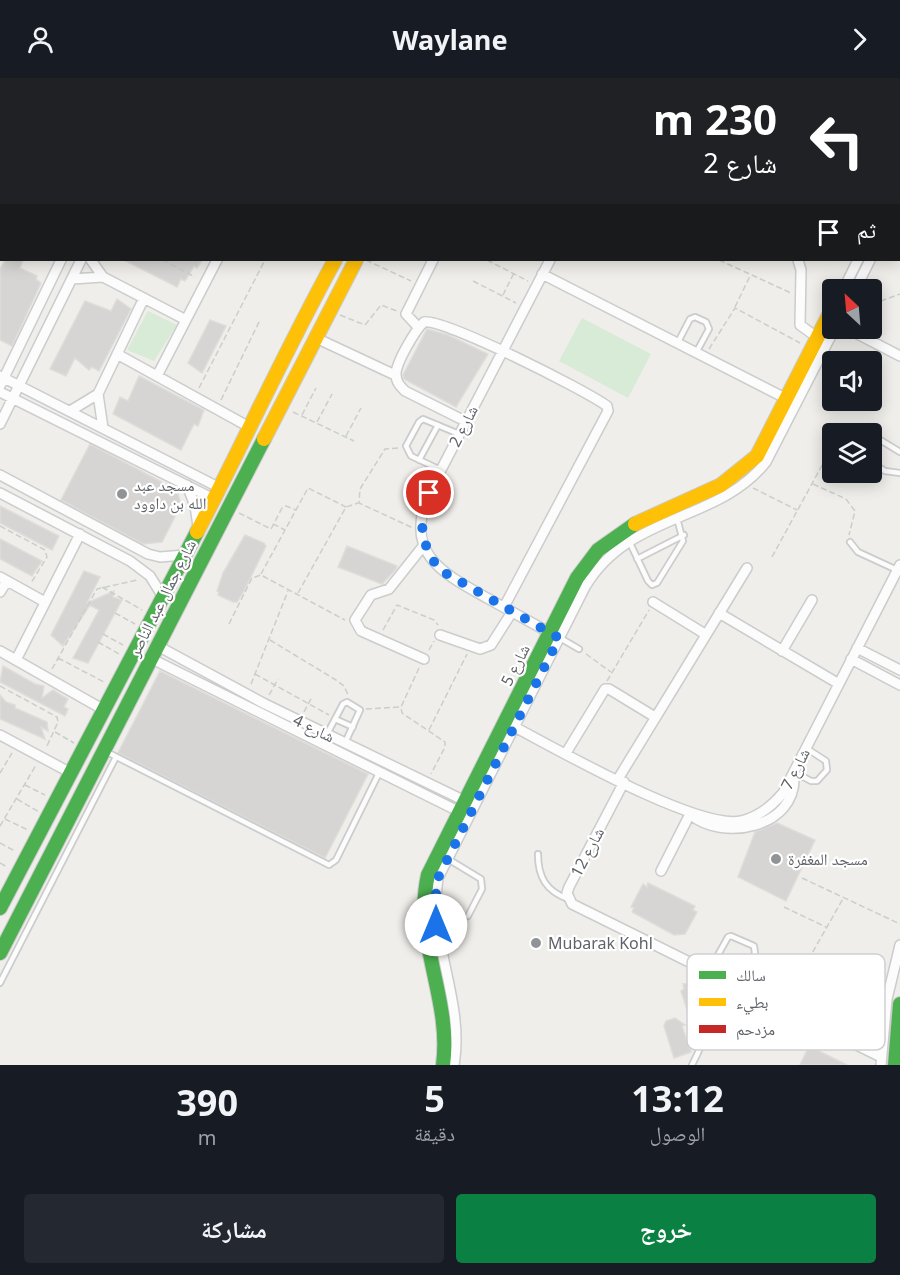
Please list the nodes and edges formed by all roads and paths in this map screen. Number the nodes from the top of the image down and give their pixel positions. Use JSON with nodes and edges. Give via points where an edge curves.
{"nodes":[{"id":1,"x":58,"y":261,"type":"edge"},
{"id":2,"x":81,"y":261,"type":"edge"},
{"id":3,"x":92,"y":261,"type":"edge"},
{"id":4,"x":165,"y":261,"type":"edge"},
{"id":5,"x":216,"y":261,"type":"edge"},
{"id":6,"x":264,"y":261,"type":"edge"},
{"id":7,"x":334,"y":261,"type":"edge"},
{"id":8,"x":355,"y":261,"type":"edge"},
{"id":9,"x":368,"y":261,"type":"edge"},
{"id":10,"x":432,"y":261,"type":"edge"},
{"id":11,"x":489,"y":261,"type":"edge"},
{"id":12,"x":549,"y":261,"type":"edge"},
{"id":13,"x":721,"y":261,"type":"edge"},
{"id":14,"x":798,"y":261,"type":"edge"},
{"id":15,"x":858,"y":261,"type":"edge"},
{"id":16,"x":870,"y":261,"type":"edge"},
{"id":17,"x":514,"y":273,"type":"junction"},
{"id":18,"x":542,"y":273,"type":"junction"},
{"id":19,"x":751,"y":274,"type":"junction"},
{"id":20,"x":103,"y":277,"type":"junction"},
{"id":21,"x":195,"y":277,"type":"dead end"},
{"id":22,"x":72,"y":279,"type":"junction"},
{"id":23,"x":848,"y":279,"type":"edge"},
{"id":24,"x":860,"y":279,"type":"edge"},
{"id":25,"x":473,"y":281,"type":"dead end"},
{"id":26,"x":420,"y":285,"type":"junction"},
{"id":27,"x":536,"y":285,"type":"junction"},
{"id":28,"x":900,"y":294,"type":"edge"},
{"id":29,"x":502,"y":296,"type":"junction"},
{"id":30,"x":800,"y":297,"type":"junction"},
{"id":31,"x":144,"y":298,"type":"junction"},
{"id":32,"x":882,"y":300,"type":"edge"},
{"id":33,"x":310,"y":305,"type":"junction"},
{"id":34,"x":524,"y":308,"type":"junction"},
{"id":35,"x":735,"y":308,"type":"junction"},
{"id":36,"x":406,"y":314,"type":"junction"},
{"id":37,"x":328,"y":315,"type":"junction"},
{"id":38,"x":186,"y":320,"type":"junction"},
{"id":39,"x":260,"y":320,"type":"dead end"},
{"id":40,"x":418,"y":327,"type":"junction"},
{"id":41,"x":822,"y":334,"type":"edge"},
{"id":42,"x":316,"y":338,"type":"junction"},
{"id":43,"x":823,"y":339,"type":"edge"},
{"id":44,"x":867,"y":339,"type":"edge"},
{"id":45,"x":678,"y":342,"type":"junction"},
{"id":46,"x":815,"y":344,"type":"junction"},
{"id":47,"x":286,"y":350,"type":"junction"},
{"id":48,"x":501,"y":351,"type":"junction"},
{"id":49,"x":702,"y":353,"type":"junction"},
{"id":50,"x":117,"y":354,"type":"junction"},
{"id":51,"x":900,"y":356,"type":"edge"},
{"id":52,"x":305,"y":358,"type":"junction"},
{"id":53,"x":395,"y":375,"type":"junction"},
{"id":54,"x":157,"y":376,"type":"junction"},
{"id":55,"x":1,"y":380,"type":"edge"},
{"id":56,"x":20,"y":386,"type":"junction"},
{"id":57,"x":316,"y":388,"type":"dead end"},
{"id":58,"x":0,"y":392,"type":"edge"},
{"id":59,"x":98,"y":394,"type":"junction"},
{"id":60,"x":332,"y":394,"type":"dead end"},
{"id":61,"x":194,"y":397,"type":"junction"},
{"id":62,"x":13,"y":398,"type":"junction"},
{"id":63,"x":792,"y":401,"type":"junction"},
{"id":64,"x":281,"y":406,"type":"junction"},
{"id":65,"x":361,"y":408,"type":"dead end"},
{"id":66,"x":216,"y":409,"type":"junction"},
{"id":67,"x":70,"y":411,"type":"junction"},
{"id":68,"x":302,"y":416,"type":"junction"},
{"id":69,"x":465,"y":421,"type":"junction"},
{"id":70,"x":316,"y":423,"type":"junction"},
{"id":71,"x":0,"y":424,"type":"edge"},
{"id":72,"x":438,"y":425,"type":"junction"},
{"id":73,"x":103,"y":428,"type":"junction"},
{"id":74,"x":251,"y":428,"type":"junction"},
{"id":75,"x":459,"y":434,"type":"junction"},
{"id":76,"x":346,"y":437,"type":"junction"},
{"id":77,"x":354,"y":441,"type":"dead end"},
{"id":78,"x":882,"y":441,"type":"edge"},
{"id":79,"x":406,"y":447,"type":"junction"},
{"id":80,"x":900,"y":452,"type":"edge"},
{"id":81,"x":419,"y":460,"type":"junction"},
{"id":82,"x":822,"y":466,"type":"edge"},
{"id":83,"x":882,"y":469,"type":"edge"},
{"id":84,"x":441,"y":470,"type":"junction"},
{"id":85,"x":900,"y":473,"type":"edge"},
{"id":86,"x":0,"y":475,"type":"edge"},
{"id":87,"x":745,"y":484,"type":"junction"},
{"id":88,"x":812,"y":484,"type":"junction"},
{"id":89,"x":187,"y":485,"type":"junction"},
{"id":90,"x":0,"y":493,"type":"edge"},
{"id":91,"x":217,"y":493,"type":"junction"},
{"id":92,"x":359,"y":502,"type":"junction"},
{"id":93,"x":227,"y":507,"type":"junction"},
{"id":94,"x":346,"y":507,"type":"junction"},
{"id":95,"x":296,"y":510,"type":"junction"},
{"id":96,"x":798,"y":511,"type":"junction"},
{"id":97,"x":676,"y":518,"type":"junction"},
{"id":98,"x":273,"y":524,"type":"junction"},
{"id":99,"x":0,"y":526,"type":"edge"},
{"id":100,"x":198,"y":528,"type":"junction"},
{"id":101,"x":285,"y":530,"type":"junction"},
{"id":102,"x":422,"y":532,"type":"junction"},
{"id":103,"x":80,"y":534,"type":"junction"},
{"id":104,"x":684,"y":535,"type":"junction"},
{"id":105,"x":628,"y":541,"type":"junction"},
{"id":106,"x":850,"y":542,"type":"joint"},
{"id":107,"x":424,"y":545,"type":"junction"},
{"id":108,"x":148,"y":554,"type":"junction"},
{"id":109,"x":184,"y":555,"type":"junction"},
{"id":110,"x":772,"y":557,"type":"dead end"},
{"id":111,"x":637,"y":559,"type":"junction"},
{"id":112,"x":140,"y":567,"type":"junction"},
{"id":113,"x":899,"y":567,"type":"edge"},
{"id":114,"x":747,"y":568,"type":"dead end"},
{"id":115,"x":261,"y":575,"type":"junction"},
{"id":116,"x":150,"y":576,"type":"junction"},
{"id":117,"x":3,"y":579,"type":"edge"},
{"id":118,"x":102,"y":586,"type":"junction"},
{"id":119,"x":288,"y":590,"type":"junction"},
{"id":120,"x":25,"y":591,"type":"junction"},
{"id":121,"x":0,"y":592,"type":"edge"},
{"id":122,"x":297,"y":595,"type":"junction"},
{"id":123,"x":163,"y":597,"type":"junction"},
{"id":124,"x":812,"y":600,"type":"dead end"},
{"id":125,"x":45,"y":602,"type":"junction"},
{"id":126,"x":653,"y":602,"type":"joint"},
{"id":127,"x":508,"y":610,"type":"junction"},
{"id":128,"x":115,"y":613,"type":"dead end"},
{"id":129,"x":719,"y":613,"type":"junction"},
{"id":130,"x":153,"y":617,"type":"junction"},
{"id":131,"x":229,"y":624,"type":"dead end"},
{"id":132,"x":356,"y":627,"type":"junction"},
{"id":133,"x":146,"y":631,"type":"junction"},
{"id":134,"x":103,"y":634,"type":"dead end"},
{"id":135,"x":705,"y":634,"type":"junction"},
{"id":136,"x":440,"y":635,"type":"junction"},
{"id":137,"x":554,"y":635,"type":"junction"},
{"id":138,"x":268,"y":639,"type":"junction"},
{"id":139,"x":379,"y":640,"type":"junction"},
{"id":140,"x":98,"y":642,"type":"dead end"},
{"id":141,"x":471,"y":646,"type":"junction"},
{"id":142,"x":857,"y":648,"type":"junction"},
{"id":143,"x":579,"y":649,"type":"joint"},
{"id":144,"x":0,"y":651,"type":"edge"},
{"id":145,"x":782,"y":651,"type":"junction"},
{"id":146,"x":153,"y":652,"type":"junction"},
{"id":147,"x":132,"y":656,"type":"junction"},
{"id":148,"x":58,"y":657,"type":"junction"},
{"id":149,"x":424,"y":659,"type":"junction"},
{"id":150,"x":851,"y":659,"type":"junction"},
{"id":151,"x":16,"y":660,"type":"junction"},
{"id":152,"x":900,"y":670,"type":"edge"},
{"id":153,"x":612,"y":673,"type":"junction"},
{"id":154,"x":255,"y":674,"type":"junction"},
{"id":155,"x":47,"y":678,"type":"junction"},
{"id":156,"x":278,"y":679,"type":"dead end"},
{"id":157,"x":275,"y":684,"type":"junction"},
{"id":158,"x":838,"y":684,"type":"junction"},
{"id":159,"x":900,"y":685,"type":"edge"},
{"id":160,"x":115,"y":689,"type":"junction"},
{"id":161,"x":600,"y":692,"type":"junction"},
{"id":162,"x":247,"y":694,"type":"junction"},
{"id":163,"x":312,"y":697,"type":"dead end"},
{"id":164,"x":347,"y":702,"type":"junction"},
{"id":165,"x":309,"y":703,"type":"junction"},
{"id":166,"x":265,"y":704,"type":"junction"},
{"id":167,"x":401,"y":707,"type":"junction"},
{"id":168,"x":104,"y":710,"type":"junction"},
{"id":169,"x":360,"y":710,"type":"junction"},
{"id":170,"x":655,"y":717,"type":"junction"},
{"id":171,"x":335,"y":718,"type":"junction"},
{"id":172,"x":299,"y":721,"type":"junction"},
{"id":173,"x":510,"y":725,"type":"junction"},
{"id":174,"x":353,"y":727,"type":"junction"},
{"id":175,"x":428,"y":731,"type":"junction"},
{"id":176,"x":54,"y":732,"type":"dead end"},
{"id":177,"x":327,"y":734,"type":"junction"},
{"id":178,"x":0,"y":735,"type":"edge"},
{"id":179,"x":345,"y":743,"type":"junction"},
{"id":180,"x":17,"y":744,"type":"junction"},
{"id":181,"x":84,"y":748,"type":"junction"},
{"id":182,"x":806,"y":748,"type":"junction"},
{"id":183,"x":110,"y":753,"type":"junction"},
{"id":184,"x":566,"y":753,"type":"junction"},
{"id":185,"x":794,"y":772,"type":"junction"},
{"id":186,"x":0,"y":773,"type":"edge"},
{"id":187,"x":71,"y":773,"type":"junction"},
{"id":188,"x":379,"y":773,"type":"junction"},
{"id":189,"x":621,"y":781,"type":"junction"},
{"id":190,"x":427,"y":783,"type":"junction"},
{"id":191,"x":24,"y":785,"type":"dead end"},
{"id":192,"x":16,"y":798,"type":"dead end"},
{"id":193,"x":56,"y":802,"type":"junction"},
{"id":194,"x":466,"y":808,"type":"junction"},
{"id":195,"x":690,"y":814,"type":"junction"},
{"id":196,"x":5,"y":818,"type":"dead end"},
{"id":197,"x":48,"y":818,"type":"junction"},
{"id":198,"x":38,"y":835,"type":"junction"},
{"id":199,"x":0,"y":843,"type":"edge"},
{"id":200,"x":538,"y":854,"type":"dead end"},
{"id":201,"x":26,"y":858,"type":"junction"},
{"id":202,"x":448,"y":859,"type":"junction"},
{"id":203,"x":661,"y":871,"type":"dead end"},
{"id":204,"x":802,"y":878,"type":"dead end"},
{"id":205,"x":5,"y":887,"type":"edge"},
{"id":206,"x":844,"y":897,"type":"junction"},
{"id":207,"x":568,"y":899,"type":"junction"},
{"id":208,"x":1,"y":905,"type":"edge"},
{"id":209,"x":784,"y":907,"type":"dead end"},
{"id":210,"x":468,"y":916,"type":"dead end"},
{"id":211,"x":900,"y":924,"type":"edge"},
{"id":212,"x":827,"y":927,"type":"junction"},
{"id":213,"x":900,"y":945,"type":"edge"},
{"id":214,"x":0,"y":953,"type":"edge"},
{"id":215,"x":718,"y":954,"type":"edge"},
{"id":216,"x":754,"y":954,"type":"edge"},
{"id":217,"x":811,"y":954,"type":"edge"},
{"id":218,"x":687,"y":961,"type":"edge"},
{"id":219,"x":0,"y":984,"type":"edge"},
{"id":220,"x":900,"y":1004,"type":"edge"},
{"id":221,"x":885,"y":1020,"type":"edge"},
{"id":222,"x":700,"y":1050,"type":"edge"},
{"id":223,"x":861,"y":1050,"type":"edge"},
{"id":224,"x":881,"y":1061,"type":"edge"},
{"id":225,"x":443,"y":1065,"type":"edge"},
{"id":226,"x":454,"y":1065,"type":"edge"},
{"id":227,"x":692,"y":1065,"type":"edge"},
{"id":228,"x":896,"y":1065,"type":"edge"}],
"edges":[{"from":1,"to":55,"type":"street"},
{"from":2,"to":22,"type":"street"},
{"from":3,"to":20,"type":"street"},
{"from":4,"to":21,"type":"path"},
{"from":5,"to":38,"type":"street"},
{"from":6,"to":61,"type":"path"},
{"from":7,"to":33,"type":"main road","name":"شارع جمال عبد الناصر"},
{"from":8,"to":37,"type":"main road","name":"شارع جمال عبد الناصر"},
{"from":9,"to":26,"type":"path"},
{"from":10,"to":26,"type":"street"},
{"from":11,"to":17,"type":"path"},
{"from":12,"to":18,"type":"street","name":"شارع 2"},
{"from":13,"to":19,"type":"path"},
{"from":14,"to":30,"type":"street"},
{"from":15,"to":23,"type":"street"},
{"from":16,"to":24,"type":"street"},
{"from":17,"to":27,"type":"path"},
{"from":17,"to":29,"type":"path"},
{"from":18,"to":27,"type":"street","name":"شارع 2"},
{"from":18,"to":45,"type":"street"},
{"from":19,"to":30,"type":"path"},
{"from":19,"to":35,"type":"path"},
{"from":20,"to":22,"type":"street"},
{"from":20,"to":31,"type":"street"},
{"from":22,"to":56,"type":"street"},
{"from":25,"to":29,"type":"path"},
{"from":26,"to":36,"type":"street"},
{"from":27,"to":34,"type":"street","name":"شارع 2"},
{"from":28,"to":32,"type":"path"},
{"from":29,"to":34,"type":"path"},
{"from":30,"to":46,"type":"street","via":[[800,325]]},
{"from":31,"to":38,"type":"street"},
{"from":31,"to":50,"type":"street"},
{"from":33,"to":37,"type":"main road","via":[[315,320]]},
{"from":33,"to":47,"type":"main road","name":"شارع جمال عبد الناصر"},
{"from":34,"to":48,"type":"street","name":"شارع 2"},
{"from":35,"to":46,"type":"path"},
{"from":35,"to":49,"type":"path"},
{"from":36,"to":37,"type":"path","via":[[381,305],[364,325]]},
{"from":36,"to":40,"type":"street"},
{"from":37,"to":42,"type":"main road","name":"شارع جمال عبد الناصر"},
{"from":38,"to":54,"type":"street"},
{"from":39,"to":66,"type":"path"},
{"from":40,"to":48,"type":"street","via":[[431,320]]},
{"from":40,"to":53,"type":"street"},
{"from":41,"to":46,"type":"main road","name":"شارع 5"},
{"from":42,"to":52,"type":"main road","name":"شارع جمال عبد الناصر"},
{"from":42,"to":53,"type":"street"},
{"from":43,"to":63,"type":"street","name":"شارع 5"},
{"from":44,"to":51,"type":"street"},
{"from":45,"to":49,"type":"street"},
{"from":45,"to":49,"type":"lane","via":[[690,319],[706,322],[709,329]]},
{"from":46,"to":63,"type":"main road","name":"شارع 5"},
{"from":47,"to":52,"type":"main road","via":[[298,348]]},
{"from":47,"to":74,"type":"main road","name":"شارع جمال عبد الناصر"},
{"from":48,"to":69,"type":"street","name":"شارع 2"},
{"from":48,"to":127,"type":"street","via":[[602,402],[608,411]]},
{"from":49,"to":63,"type":"street"},
{"from":50,"to":54,"type":"street"},
{"from":50,"to":59,"type":"street"},
{"from":52,"to":64,"type":"main road","name":"شارع جمال عبد الناصر"},
{"from":53,"to":69,"type":"street","via":[[405,391]]},
{"from":54,"to":61,"type":"street"},
{"from":55,"to":56,"type":"street"},
{"from":56,"to":62,"type":"street"},
{"from":56,"to":67,"type":"street"},
{"from":57,"to":68,"type":"path"},
{"from":58,"to":62,"type":"street"},
{"from":59,"to":67,"type":"street"},
{"from":59,"to":73,"type":"street"},
{"from":60,"to":70,"type":"path"},
{"from":61,"to":66,"type":"street"},
{"from":62,"to":71,"type":"street"},
{"from":62,"to":89,"type":"street"},
{"from":63,"to":87,"type":"street","name":"شارع 5","via":[[766,462]]},
{"from":63,"to":137,"type":"main road","name":"شارع 5","via":[[757,456],[738,475],[623,532],[599,549],[586,565]]},
{"from":64,"to":68,"type":"path"},
{"from":64,"to":93,"type":"main road","name":"شارع جمال عبد الناصر"},
{"from":65,"to":76,"type":"path"},
{"from":66,"to":74,"type":"street"},
{"from":67,"to":73,"type":"street"},
{"from":68,"to":70,"type":"path"},
{"from":69,"to":75,"type":"street","name":"شارع 2"},
{"from":70,"to":76,"type":"path"},
{"from":72,"to":75,"type":"lane"},
{"from":72,"to":79,"type":"lane","via":[[429,420],[419,422]]},
{"from":72,"to":81,"type":"lane"},
{"from":73,"to":91,"type":"street"},
{"from":74,"to":91,"type":"main road","name":"شارع جمال عبد الناصر"},
{"from":75,"to":84,"type":"street","name":"شارع 2"},
{"from":76,"to":77,"type":"path"},
{"from":78,"to":80,"type":"lane"},
{"from":79,"to":81,"type":"lane"},
{"from":79,"to":92,"type":"path","via":[[385,449],[360,489]]},
{"from":81,"to":84,"type":"lane"},
{"from":82,"to":88,"type":"path"},
{"from":83,"to":85,"type":"lane"},
{"from":84,"to":102,"type":"street","name":"شارع 2","via":[[423,506]]},
{"from":86,"to":108,"type":"street"},
{"from":87,"to":96,"type":"path"},
{"from":87,"to":97,"type":"street","name":"شارع 5"},
{"from":88,"to":96,"type":"path"},
{"from":88,"to":106,"type":"path","via":[[851,502],[855,511],[848,531]]},
{"from":89,"to":91,"type":"street"},
{"from":89,"to":100,"type":"street"},
{"from":90,"to":103,"type":"street"},
{"from":91,"to":100,"type":"main road","name":"شارع جمال عبد الناصر"},
{"from":92,"to":94,"type":"path"},
{"from":92,"to":102,"type":"path"},
{"from":93,"to":98,"type":"path","via":[[271,529]]},
{"from":93,"to":146,"type":"main road","name":"شارع جمال عبد الناصر"},
{"from":94,"to":95,"type":"path","via":[[308,488]]},
{"from":94,"to":122,"type":"path"},
{"from":95,"to":98,"type":"path","via":[[282,508]]},
{"from":95,"to":101,"type":"path"},
{"from":96,"to":110,"type":"path"},
{"from":97,"to":104,"type":"lane"},
{"from":97,"to":105,"type":"street","name":"شارع 5"},
{"from":98,"to":101,"type":"path"},
{"from":99,"to":120,"type":"path","via":[[45,550],[47,557]]},
{"from":100,"to":109,"type":"main road","name":"شارع جمال عبد الناصر"},
{"from":101,"to":115,"type":"path"},
{"from":102,"to":107,"type":"street","name":"شارع 2"},
{"from":103,"to":112,"type":"street"},
{"from":103,"to":125,"type":"street"},
{"from":104,"to":111,"type":"lane"},
{"from":104,"to":111,"type":"lane","via":[[681,547],[657,583],[652,585],[648,581]]},
{"from":105,"to":111,"type":"lane"},
{"from":105,"to":137,"type":"street","name":"شارع 5","via":[[605,558]]},
{"from":106,"to":113,"type":"lane","via":[[858,552]]},
{"from":107,"to":127,"type":"street","name":"شارع 2","via":[[440,570]]},
{"from":107,"to":132,"type":"street","via":[[389,589],[371,595],[355,621]]},
{"from":108,"to":109,"type":"street"},
{"from":108,"to":112,"type":"street"},
{"from":109,"to":123,"type":"main road","name":"شارع جمال عبد الناصر"},
{"from":112,"to":116,"type":"street"},
{"from":113,"to":142,"type":"street","name":"شارع 7"},
{"from":114,"to":129,"type":"street","name":"شارع 12"},
{"from":115,"to":119,"type":"path"},
{"from":115,"to":131,"type":"path","via":[[252,579]]},
{"from":116,"to":118,"type":"path"},
{"from":116,"to":123,"type":"street"},
{"from":117,"to":120,"type":"street"},
{"from":117,"to":121,"type":"street"},
{"from":118,"to":130,"type":"path"},
{"from":118,"to":148,"type":"path"},
{"from":119,"to":122,"type":"path"},
{"from":119,"to":138,"type":"path"},
{"from":120,"to":125,"type":"street"},
{"from":122,"to":132,"type":"path"},
{"from":123,"to":130,"type":"main road","name":"شارع جمال عبد الناصر"},
{"from":124,"to":145,"type":"street"},
{"from":125,"to":151,"type":"street"},
{"from":126,"to":135,"type":"street"},
{"from":126,"to":153,"type":"path"},
{"from":127,"to":137,"type":"street","name":"شارع 2"},
{"from":127,"to":141,"type":"street","via":[[491,645],[480,649]]},
{"from":128,"to":133,"type":"path"},
{"from":129,"to":135,"type":"street","name":"شارع 12"},
{"from":129,"to":145,"type":"street"},
{"from":130,"to":133,"type":"main road","name":"شارع جمال عبد الناصر"},
{"from":132,"to":139,"type":"street"},
{"from":133,"to":147,"type":"main road","name":"شارع جمال عبد الناصر"},
{"from":134,"to":147,"type":"path"},
{"from":135,"to":170,"type":"street","name":"شارع 12"},
{"from":136,"to":139,"type":"path","via":[[434,620],[397,605]]},
{"from":136,"to":141,"type":"street"},
{"from":136,"to":149,"type":"path"},
{"from":137,"to":143,"type":"lane"},
{"from":137,"to":173,"type":"main road","name":"شارع 5"},
{"from":138,"to":154,"type":"path"},
{"from":138,"to":164,"type":"path","via":[[344,686]]},
{"from":139,"to":149,"type":"street"},
{"from":140,"to":147,"type":"path"},
{"from":141,"to":175,"type":"path"},
{"from":142,"to":150,"type":"street","name":"شارع 7"},
{"from":142,"to":152,"type":"street"},
{"from":143,"to":153,"type":"path"},
{"from":144,"to":151,"type":"street"},
{"from":145,"to":158,"type":"street"},
{"from":146,"to":162,"type":"street","name":"شارع 4"},
{"from":146,"to":183,"type":"main road","name":"شارع جمال عبد الناصر"},
{"from":146,"to":188,"type":"street","name":"شارع 4"},
{"from":147,"to":160,"type":"main road","name":"شارع جمال عبد الناصر"},
{"from":148,"to":155,"type":"path"},
{"from":148,"to":160,"type":"path"},
{"from":149,"to":167,"type":"path"},
{"from":150,"to":158,"type":"street","name":"شارع 7"},
{"from":150,"to":159,"type":"street"},
{"from":151,"to":155,"type":"street"},
{"from":153,"to":161,"type":"path"},
{"from":154,"to":157,"type":"path"},
{"from":154,"to":162,"type":"path"},
{"from":155,"to":168,"type":"street"},
{"from":156,"to":157,"type":"path"},
{"from":157,"to":165,"type":"path"},
{"from":157,"to":166,"type":"path"},
{"from":158,"to":182,"type":"street","name":"شارع 7"},
{"from":160,"to":168,"type":"main road","name":"شارع جمال عبد الناصر"},
{"from":161,"to":170,"type":"street","via":[[609,689]]},
{"from":161,"to":184,"type":"street"},
{"from":162,"to":166,"type":"street","name":"شارع 4"},
{"from":163,"to":165,"type":"path"},
{"from":164,"to":169,"type":"lane"},
{"from":164,"to":171,"type":"lane"},
{"from":165,"to":171,"type":"path"},
{"from":165,"to":172,"type":"path"},
{"from":166,"to":172,"type":"street","name":"شارع 4"},
{"from":167,"to":169,"type":"path"},
{"from":167,"to":175,"type":"path","via":[[402,713]]},
{"from":168,"to":181,"type":"main road","name":"شارع جمال عبد الناصر"},
{"from":169,"to":174,"type":"lane"},
{"from":170,"to":189,"type":"street","name":"شارع 12"},
{"from":171,"to":174,"type":"lane"},
{"from":171,"to":177,"type":"lane"},
{"from":172,"to":177,"type":"street","name":"شارع 4"},
{"from":173,"to":184,"type":"street","name":"شارع 7"},
{"from":173,"to":194,"type":"main road","name":"شارع 5"},
{"from":174,"to":179,"type":"lane"},
{"from":175,"to":190,"type":"path","via":[[445,742],[445,747]]},
{"from":176,"to":181,"type":"path"},
{"from":177,"to":179,"type":"street","name":"شارع 4"},
{"from":178,"to":180,"type":"street"},
{"from":179,"to":190,"type":"street","name":"شارع 4"},
{"from":180,"to":186,"type":"path"},
{"from":180,"to":187,"type":"street"},
{"from":181,"to":187,"type":"main road","name":"شارع جمال عبد الناصر"},
{"from":182,"to":185,"type":"street","name":"شارع 7"},
{"from":182,"to":185,"type":"lane","via":[[826,761],[827,770],[817,781]]},
{"from":183,"to":188,"type":"lane","via":[[329,865],[336,860]]},
{"from":183,"to":214,"type":"main road","name":"شارع جمال عبد الناصر"},
{"from":183,"to":219,"type":"lane"},
{"from":184,"to":189,"type":"street","name":"شارع 7"},
{"from":185,"to":195,"type":"street","name":"شارع 7","via":[[776,802],[750,818],[727,821]]},
{"from":185,"to":195,"type":"street","via":[[791,795],[778,812],[762,822],[724,830]]},
{"from":187,"to":193,"type":"main road","name":"شارع جمال عبد الناصر"},
{"from":188,"to":194,"type":"street","name":"شارع 4"},
{"from":189,"to":195,"type":"street","name":"شارع 7"},
{"from":189,"to":207,"type":"street","name":"شارع 12","via":[[569,887]]},
{"from":190,"to":194,"type":"street","name":"شارع 4"},
{"from":191,"to":193,"type":"path"},
{"from":192,"to":197,"type":"path"},
{"from":193,"to":197,"type":"main road","name":"شارع جمال عبد الناصر"},
{"from":194,"to":202,"type":"street","name":"شارع 5"},
{"from":194,"to":225,"type":"main road","name":"شارع 5","via":[[428,875],[423,902],[446,1026]]},
{"from":195,"to":203,"type":"street"},
{"from":196,"to":198,"type":"path"},
{"from":197,"to":198,"type":"main road","name":"شارع جمال عبد الناصر"},
{"from":198,"to":201,"type":"main road","name":"شارع جمال عبد الناصر"},
{"from":199,"to":201,"type":"path"},
{"from":200,"to":207,"type":"lane","via":[[540,875],[546,885]]},
{"from":201,"to":205,"type":"main road","name":"شارع جمال عبد الناصر"},
{"from":202,"to":210,"type":"lane","via":[[481,879],[482,889]]},
{"from":202,"to":226,"type":"street","name":"شارع 5","via":[[438,878],[435,902],[456,1025]]},
{"from":204,"to":206,"type":"path"},
{"from":205,"to":208,"type":"main road","name":"شارع جمال عبد الناصر"},
{"from":206,"to":211,"type":"path"},
{"from":206,"to":212,"type":"path"},
{"from":207,"to":218,"type":"street","name":"شارع 12"},
{"from":209,"to":212,"type":"path"},
{"from":212,"to":217,"type":"path"},
{"from":213,"to":221,"type":"street"},
{"from":215,"to":216,"type":"lane","via":[[731,936],[754,946]]},
{"from":220,"to":228,"type":"main road"},
{"from":222,"to":227,"type":"lane"},
{"from":223,"to":224,"type":"street","name":"شارع 12"}]}
